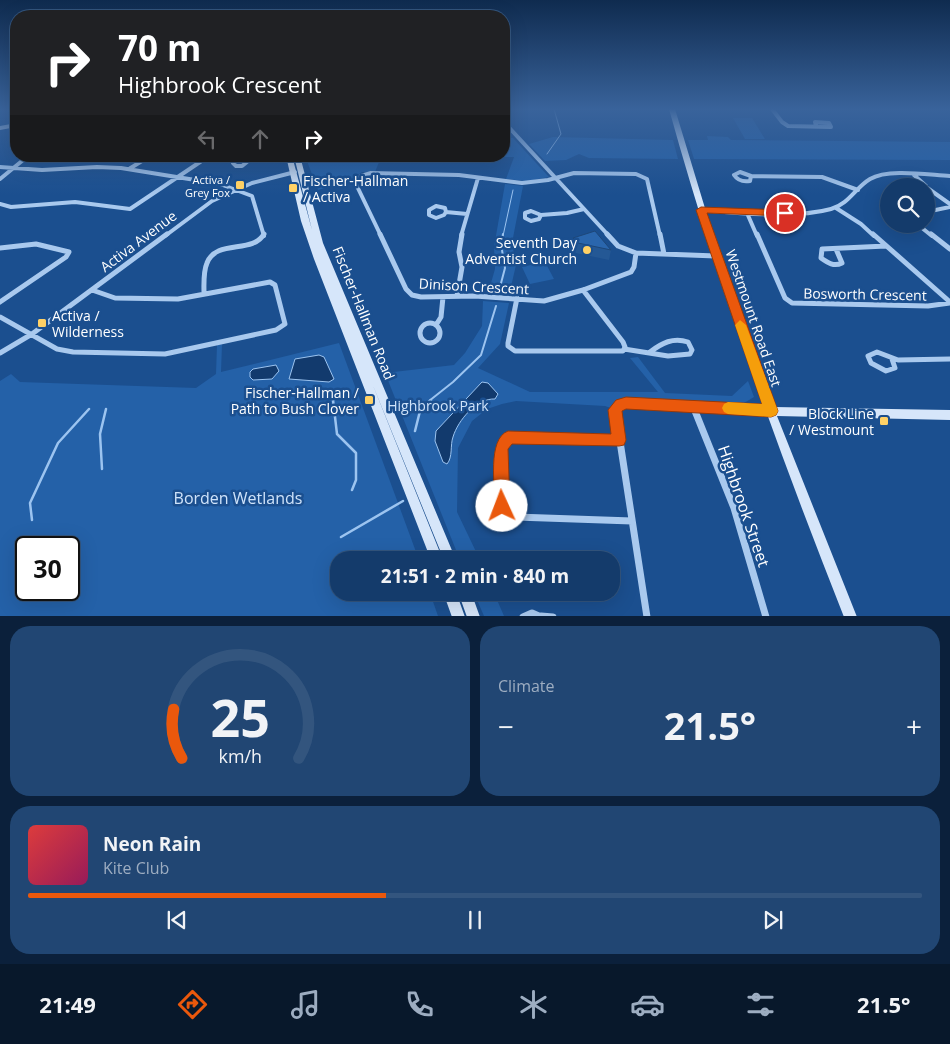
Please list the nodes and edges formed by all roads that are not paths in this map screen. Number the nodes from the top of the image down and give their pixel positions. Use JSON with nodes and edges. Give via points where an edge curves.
{"nodes":[{"id":1,"x":518,"y":138,"type":"edge"},
{"id":2,"x":680,"y":138,"type":"edge"},
{"id":3,"x":20,"y":162,"type":"edge"},
{"id":4,"x":140,"y":162,"type":"edge"},
{"id":5,"x":200,"y":162,"type":"edge"},
{"id":6,"x":292,"y":162,"type":"edge"},
{"id":7,"x":297,"y":162,"type":"edge"},
{"id":8,"x":0,"y":167,"type":"edge"},
{"id":9,"x":13,"y":168,"type":"junction"},
{"id":10,"x":129,"y":169,"type":"junction"},
{"id":11,"x":297,"y":171,"type":"junction"},
{"id":12,"x":914,"y":175,"type":"junction"},
{"id":13,"x":751,"y":176,"type":"dead end"},
{"id":14,"x":950,"y":176,"type":"edge"},
{"id":15,"x":178,"y":177,"type":"junction"},
{"id":16,"x":478,"y":178,"type":"junction"},
{"id":17,"x":555,"y":178,"type":"junction"},
{"id":18,"x":917,"y":178,"type":"edge"},
{"id":19,"x":0,"y":179,"type":"edge"},
{"id":20,"x":236,"y":190,"type":"junction"},
{"id":21,"x":858,"y":190,"type":"junction"},
{"id":22,"x":935,"y":194,"type":"edge"},
{"id":23,"x":0,"y":204,"type":"edge"},
{"id":24,"x":950,"y":206,"type":"edge"},
{"id":25,"x":836,"y":208,"type":"junction"},
{"id":26,"x":584,"y":209,"type":"junction"},
{"id":27,"x":701,"y":210,"type":"junction"},
{"id":28,"x":935,"y":210,"type":"edge"},
{"id":29,"x":446,"y":212,"type":"dead end"},
{"id":30,"x":747,"y":213,"type":"junction"},
{"id":31,"x":467,"y":214,"type":"junction"},
{"id":32,"x":541,"y":215,"type":"dead end"},
{"id":33,"x":930,"y":233,"type":"edge"},
{"id":34,"x":886,"y":246,"type":"junction"},
{"id":35,"x":0,"y":248,"type":"edge"},
{"id":36,"x":836,"y":249,"type":"junction"},
{"id":37,"x":950,"y":249,"type":"edge"},
{"id":38,"x":636,"y":253,"type":"junction"},
{"id":39,"x":664,"y":254,"type":"junction"},
{"id":40,"x":716,"y":256,"type":"junction"},
{"id":41,"x":92,"y":290,"type":"junction"},
{"id":42,"x":583,"y":290,"type":"junction"},
{"id":43,"x":204,"y":294,"type":"junction"},
{"id":44,"x":456,"y":296,"type":"junction"},
{"id":45,"x":443,"y":297,"type":"junction"},
{"id":46,"x":517,"y":298,"type":"junction"},
{"id":47,"x":0,"y":302,"type":"edge"},
{"id":48,"x":950,"y":302,"type":"edge"},
{"id":49,"x":0,"y":317,"type":"edge"},
{"id":50,"x":436,"y":325,"type":"dead end"},
{"id":51,"x":32,"y":334,"type":"junction"},
{"id":52,"x":624,"y":349,"type":"junction"},
{"id":53,"x":650,"y":352,"type":"junction"},
{"id":54,"x":0,"y":353,"type":"edge"},
{"id":55,"x":892,"y":359,"type":"junction"},
{"id":56,"x":950,"y":359,"type":"edge"},
{"id":57,"x":693,"y":406,"type":"junction"},
{"id":58,"x":771,"y":411,"type":"junction"},
{"id":59,"x":950,"y":415,"type":"edge"},
{"id":60,"x":619,"y":440,"type":"junction"},
{"id":61,"x":632,"y":522,"type":"junction"},
{"id":62,"x":432,"y":551,"type":"edge"},
{"id":63,"x":446,"y":551,"type":"edge"},
{"id":64,"x":453,"y":601,"type":"edge"},
{"id":65,"x":468,"y":601,"type":"edge"},
{"id":66,"x":459,"y":616,"type":"edge"},
{"id":67,"x":474,"y":616,"type":"edge"},
{"id":68,"x":523,"y":616,"type":"edge"},
{"id":69,"x":541,"y":616,"type":"edge"},
{"id":70,"x":553,"y":616,"type":"edge"},
{"id":71,"x":647,"y":616,"type":"edge"},
{"id":72,"x":766,"y":616,"type":"edge"},
{"id":73,"x":851,"y":616,"type":"edge"}],
"edges":[{"from":1,"to":17,"type":"street"},
{"from":2,"to":27,"type":"main road","name":"Westmount Road East"},
{"from":3,"to":9,"type":"street"},
{"from":4,"to":10,"type":"street"},
{"from":5,"to":15,"type":"street"},
{"from":6,"to":11,"type":"main road","name":"Fischer-Hallman Road"},
{"from":7,"to":11,"type":"main road","name":"Fischer-Hallman Road"},
{"from":8,"to":9,"type":"street"},
{"from":9,"to":10,"type":"street"},
{"from":9,"to":19,"type":"street"},
{"from":10,"to":15,"type":"street"},
{"from":11,"to":20,"type":"street","name":"Activa Avenue"},
{"from":11,"to":62,"type":"main road","name":"Fischer-Hallman Road","via":[[305,221],[318,259]]},
{"from":11,"to":63,"type":"main road","name":"Fischer-Hallman Road","via":[[319,243]]},
{"from":12,"to":14,"type":"street"},
{"from":12,"to":18,"type":"street"},
{"from":12,"to":21,"type":"street","via":[[875,177]]},
{"from":13,"to":21,"type":"street","via":[[822,177]]},
{"from":15,"to":20,"type":"street"},
{"from":15,"to":23,"type":"street","via":[[130,209],[75,202],[11,207]]},
{"from":16,"to":17,"type":"street","name":"Dinison Crescent","via":[[522,183]]},
{"from":16,"to":31,"type":"street"},
{"from":16,"to":45,"type":"street","name":"Dinison Crescent","via":[[441,174],[371,174],[361,176],[355,182],[406,289],[416,296]]},
{"from":17,"to":26,"type":"street"},
{"from":17,"to":39,"type":"street","name":"Dinison Crescent","via":[[574,173],[644,176]]},
{"from":20,"to":41,"type":"street","name":"Activa Avenue","via":[[198,210]]},
{"from":20,"to":43,"type":"street","via":[[252,196],[264,235],[258,242],[211,254],[205,265]]},
{"from":21,"to":25,"type":"street"},
{"from":22,"to":24,"type":"street"},
{"from":24,"to":28,"type":"street"},
{"from":25,"to":30,"type":"street"},
{"from":25,"to":34,"type":"street"},
{"from":26,"to":32,"type":"street"},
{"from":26,"to":38,"type":"street","via":[[618,246]]},
{"from":27,"to":30,"type":"street"},
{"from":27,"to":40,"type":"main road","name":"Westmount Road East"},
{"from":29,"to":31,"type":"street"},
{"from":30,"to":48,"type":"street","name":"Bosworth Crescent","via":[[785,298],[792,303],[928,306]]},
{"from":31,"to":44,"type":"street","via":[[459,246],[462,267]]},
{"from":33,"to":37,"type":"street"},
{"from":34,"to":36,"type":"street"},
{"from":34,"to":48,"type":"street"},
{"from":35,"to":47,"type":"street","via":[[36,244],[69,252]]},
{"from":36,"to":36,"type":"street","via":[[822,249],[821,258],[838,266],[842,263]]},
{"from":38,"to":39,"type":"street"},
{"from":38,"to":42,"type":"street","name":"Dinison Crescent","via":[[631,272]]},
{"from":39,"to":40,"type":"street"},
{"from":40,"to":58,"type":"main road","name":"Westmount Road East"},
{"from":41,"to":43,"type":"street","via":[[115,298],[178,299]]},
{"from":41,"to":51,"type":"street","name":"Activa Avenue"},
{"from":42,"to":46,"type":"street","name":"Dinison Crescent","via":[[544,302]]},
{"from":42,"to":52,"type":"street","via":[[623,342]]},
{"from":43,"to":51,"type":"street","via":[[273,282],[285,324],[276,330],[153,355],[64,351]]},
{"from":44,"to":45,"type":"street","name":"Dinison Crescent"},
{"from":44,"to":46,"type":"street","name":"Dinison Crescent"},
{"from":45,"to":50,"type":"street","via":[[441,317]]},
{"from":46,"to":52,"type":"street","via":[[508,343],[515,351],[617,352]]},
{"from":49,"to":51,"type":"street"},
{"from":51,"to":54,"type":"street","name":"Activa Avenue"},
{"from":52,"to":53,"type":"street"},
{"from":53,"to":53,"type":"street","via":[[680,356],[690,354],[692,350],[688,342],[678,339],[667,341]]},
{"from":55,"to":55,"type":"street","via":[[877,352],[868,356],[871,363],[885,371],[895,368]]},
{"from":55,"to":56,"type":"street"},
{"from":57,"to":58,"type":"street"},
{"from":57,"to":60,"type":"street","via":[[620,404],[615,410]]},
{"from":57,"to":72,"type":"street","name":"Highbrook Street","via":[[734,508]]},
{"from":58,"to":59,"type":"main road"},
{"from":58,"to":73,"type":"main road","name":"Westmount Road East"},
{"from":60,"to":61,"type":"street"},
{"from":60,"to":61,"type":"street","via":[[508,437],[501,447],[501,502],[504,511],[516,517]]},
{"from":61,"to":71,"type":"street"},
{"from":64,"to":66,"type":"main road"},
{"from":65,"to":67,"type":"main road"},
{"from":68,"to":69,"type":"street","via":[[532,613]]},
{"from":69,"to":70,"type":"street"}]}
